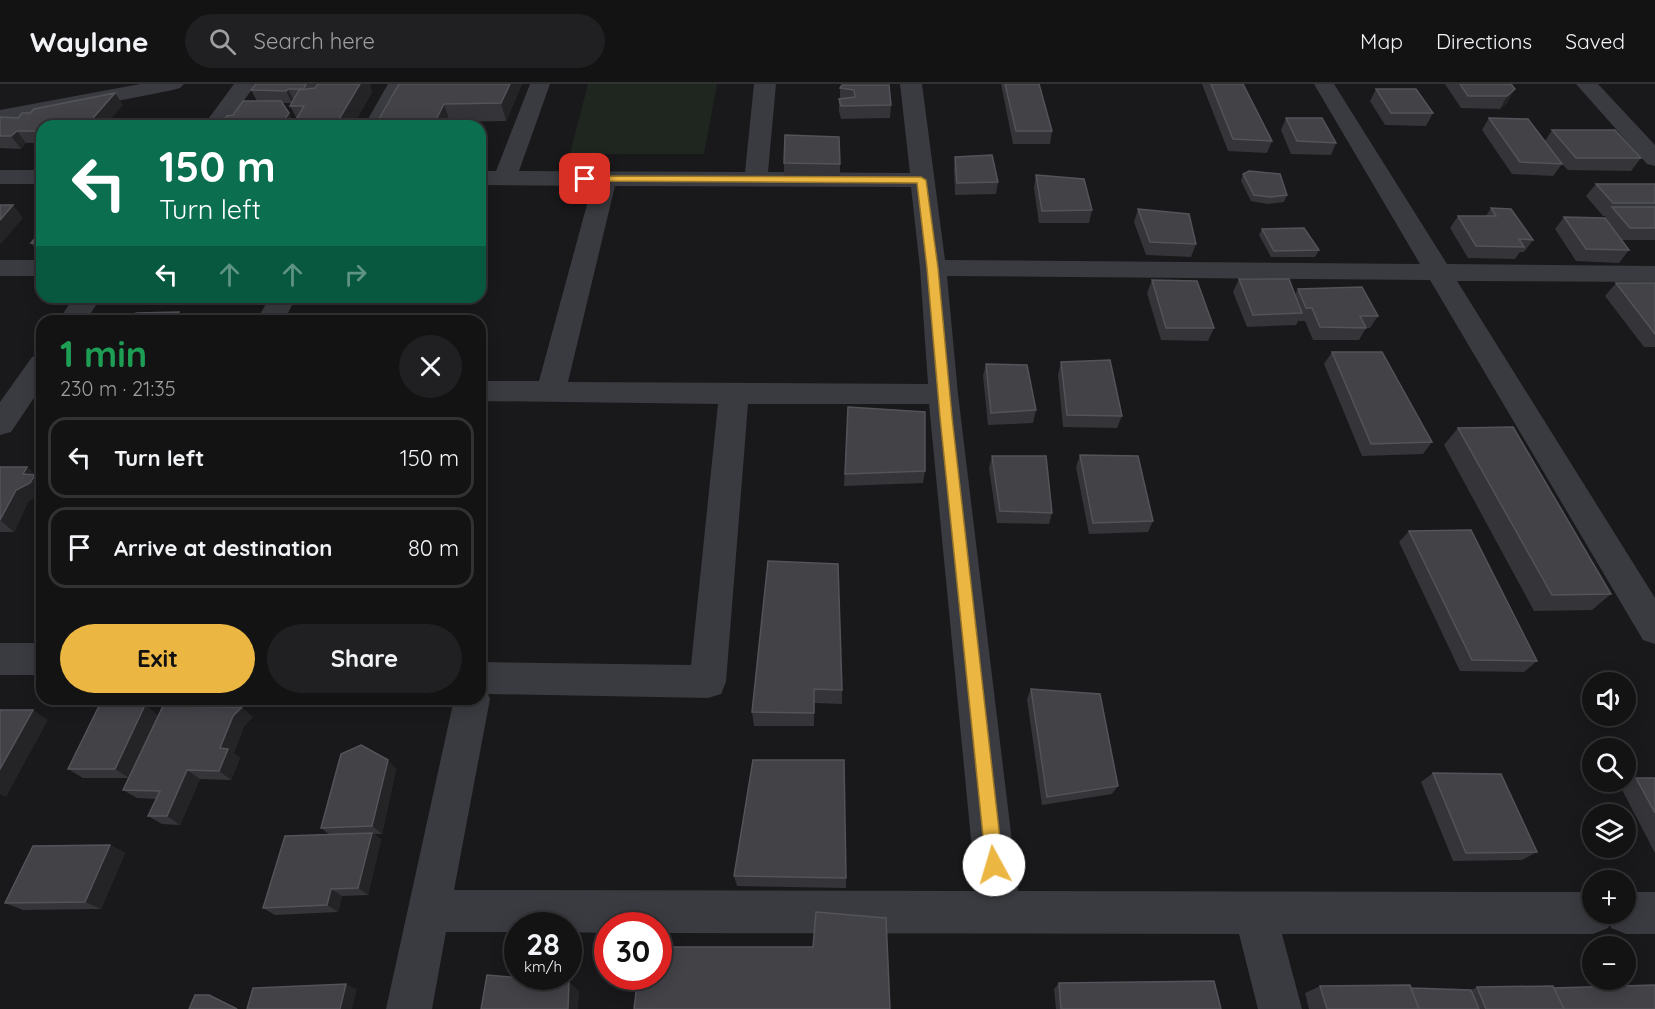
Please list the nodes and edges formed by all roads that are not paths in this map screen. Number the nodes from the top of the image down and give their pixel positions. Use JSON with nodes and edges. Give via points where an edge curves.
{"nodes":[{"id":1,"x":173,"y":84,"type":"edge"},
{"id":2,"x":246,"y":84,"type":"edge"},
{"id":3,"x":399,"y":84,"type":"edge"},
{"id":4,"x":540,"y":84,"type":"edge"},
{"id":5,"x":765,"y":84,"type":"edge"},
{"id":6,"x":911,"y":84,"type":"edge"},
{"id":7,"x":1324,"y":84,"type":"edge"},
{"id":8,"x":1586,"y":84,"type":"edge"},
{"id":9,"x":0,"y":117,"type":"edge"},
{"id":10,"x":219,"y":120,"type":"edge"},
{"id":11,"x":378,"y":120,"type":"edge"},
{"id":12,"x":1655,"y":159,"type":"edge"},
{"id":13,"x":0,"y":177,"type":"edge"},
{"id":14,"x":36,"y":177,"type":"edge"},
{"id":15,"x":486,"y":178,"type":"edge"},
{"id":16,"x":505,"y":178,"type":"junction"},
{"id":17,"x":605,"y":179,"type":"junction"},
{"id":18,"x":756,"y":180,"type":"junction"},
{"id":19,"x":921,"y":180,"type":"junction"},
{"id":20,"x":0,"y":268,"type":"edge"},
{"id":21,"x":36,"y":268,"type":"edge"},
{"id":22,"x":933,"y":268,"type":"junction"},
{"id":23,"x":1439,"y":273,"type":"junction"},
{"id":24,"x":1655,"y":274,"type":"edge"},
{"id":25,"x":34,"y":389,"type":"edge"},
{"id":26,"x":486,"y":390,"type":"edge"},
{"id":27,"x":551,"y":392,"type":"junction"},
{"id":28,"x":734,"y":394,"type":"junction"},
{"id":29,"x":944,"y":394,"type":"junction"},
{"id":30,"x":0,"y":424,"type":"edge"},
{"id":31,"x":1655,"y":629,"type":"edge"},
{"id":32,"x":0,"y":659,"type":"edge"},
{"id":33,"x":36,"y":659,"type":"edge"},
{"id":34,"x":486,"y":678,"type":"edge"},
{"id":35,"x":471,"y":705,"type":"edge"},
{"id":36,"x":429,"y":911,"type":"junction"},
{"id":37,"x":999,"y":912,"type":"junction"},
{"id":38,"x":1255,"y":913,"type":"junction"},
{"id":39,"x":1582,"y":913,"type":"edge"},
{"id":40,"x":1636,"y":913,"type":"edge"},
{"id":41,"x":1655,"y":913,"type":"edge"},
{"id":42,"x":409,"y":1009,"type":"edge"},
{"id":43,"x":1280,"y":1009,"type":"edge"}],
"edges":[{"from":1,"to":9,"type":"street"},
{"from":2,"to":10,"type":"street"},
{"from":3,"to":11,"type":"street"},
{"from":4,"to":16,"type":"street"},
{"from":5,"to":18,"type":"street"},
{"from":6,"to":19,"type":"street"},
{"from":7,"to":23,"type":"street"},
{"from":8,"to":12,"type":"street"},
{"from":13,"to":14,"type":"street"},
{"from":15,"to":16,"type":"street"},
{"from":16,"to":17,"type":"street"},
{"from":17,"to":18,"type":"street"},
{"from":17,"to":27,"type":"street"},
{"from":18,"to":19,"type":"street"},
{"from":19,"to":22,"type":"street"},
{"from":20,"to":21,"type":"street"},
{"from":22,"to":23,"type":"street"},
{"from":22,"to":29,"type":"street"},
{"from":23,"to":24,"type":"street"},
{"from":23,"to":31,"type":"street"},
{"from":25,"to":30,"type":"street"},
{"from":26,"to":27,"type":"street"},
{"from":27,"to":28,"type":"street"},
{"from":28,"to":29,"type":"street"},
{"from":28,"to":34,"type":"street","via":[[708,682]]},
{"from":29,"to":37,"type":"street"},
{"from":32,"to":33,"type":"street"},
{"from":35,"to":36,"type":"street"},
{"from":36,"to":37,"type":"street"},
{"from":36,"to":42,"type":"street"},
{"from":37,"to":38,"type":"street"},
{"from":38,"to":39,"type":"street"},
{"from":38,"to":43,"type":"street"},
{"from":40,"to":41,"type":"street"}]}
